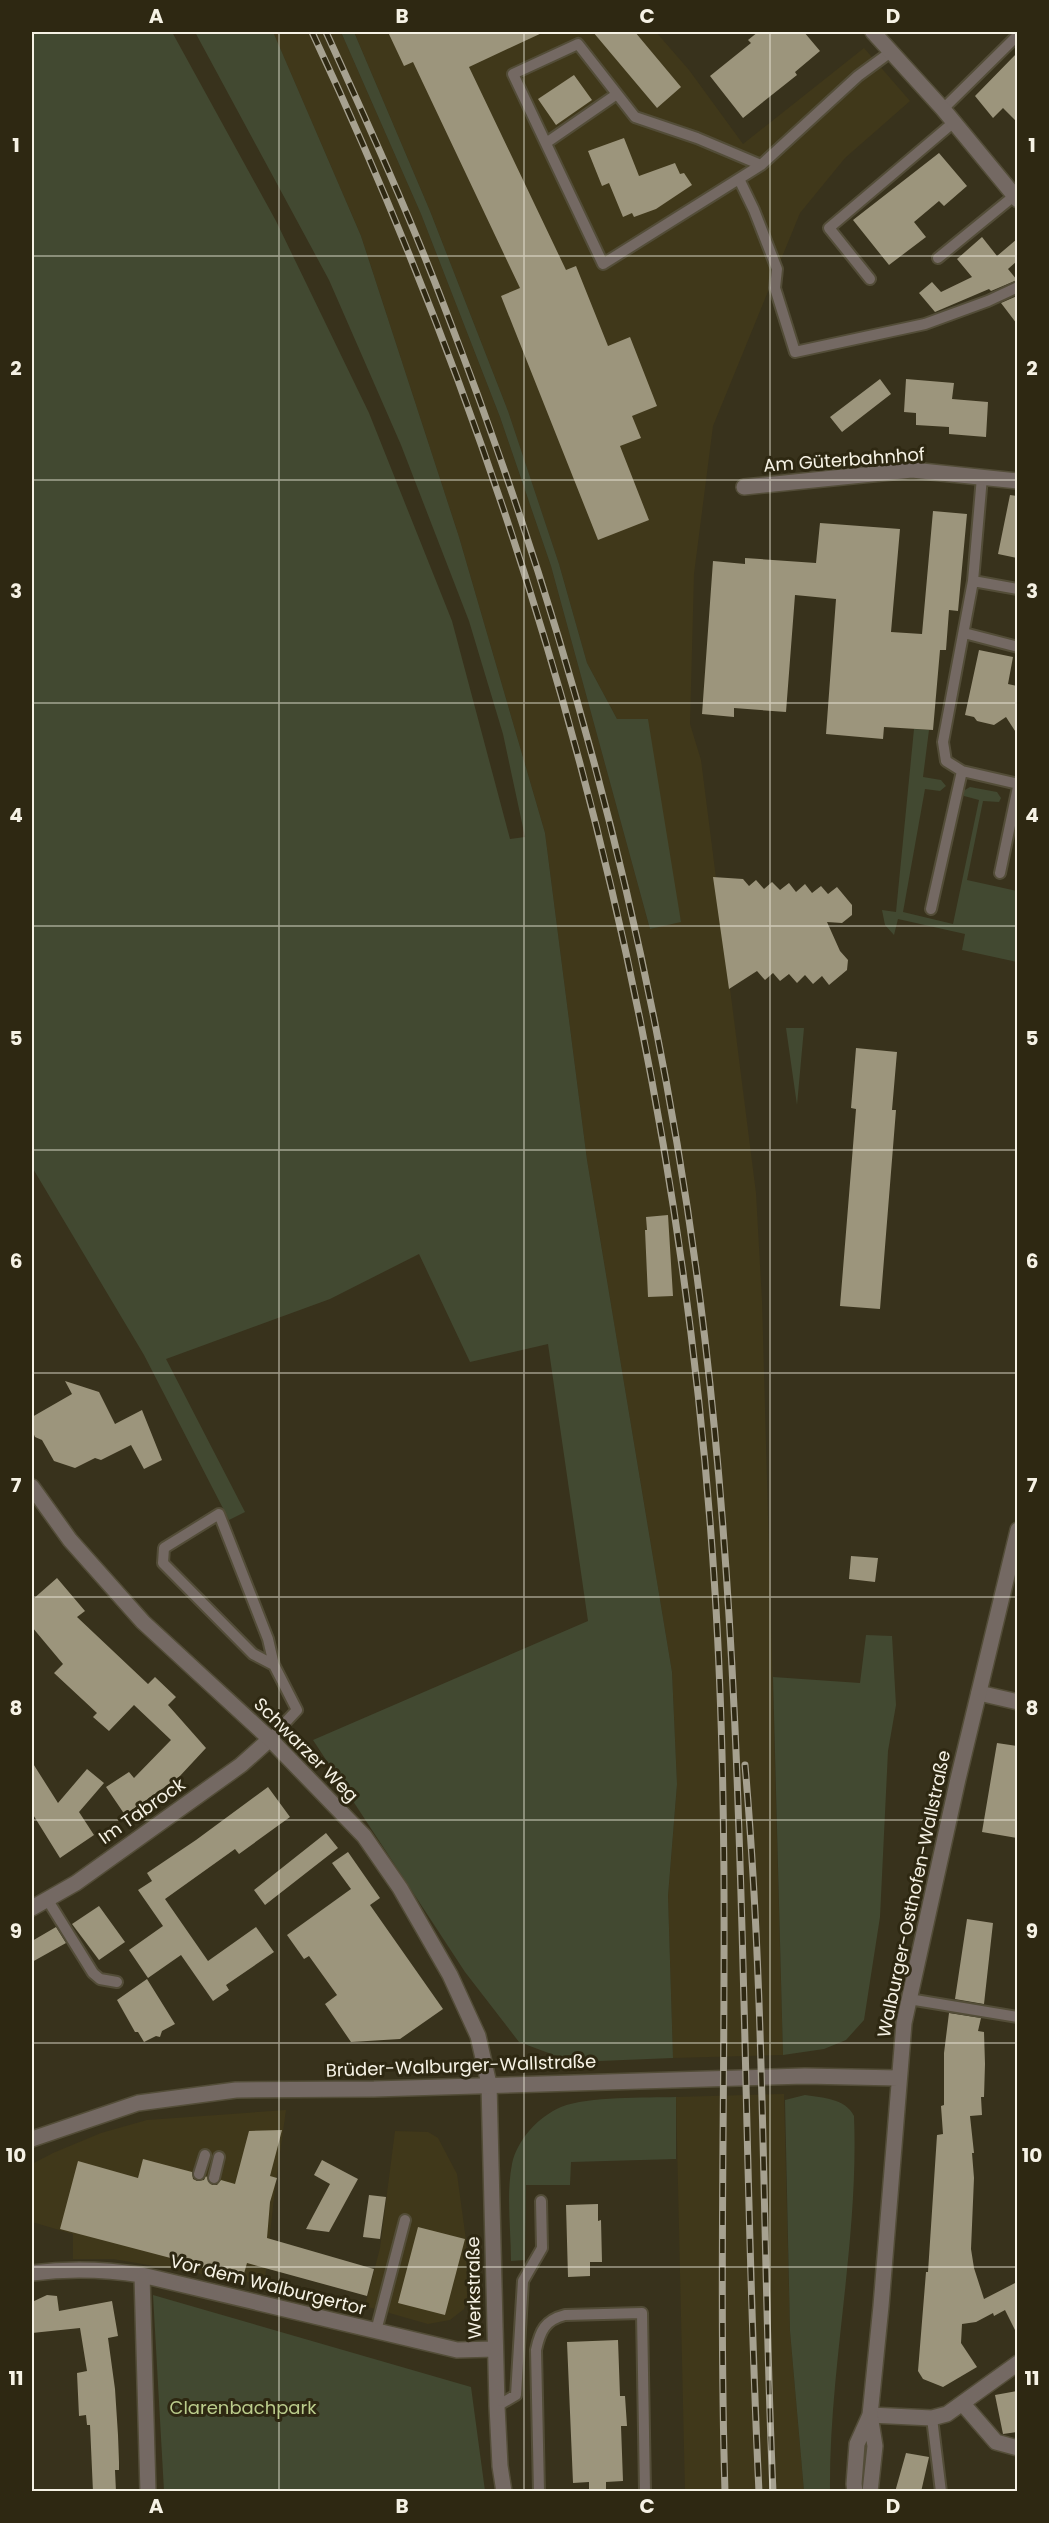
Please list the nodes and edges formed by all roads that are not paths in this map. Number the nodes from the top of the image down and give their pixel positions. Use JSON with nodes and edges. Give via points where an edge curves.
{"nodes":[{"id":1,"x":873,"y":32,"type":"edge"},
{"id":2,"x":1017,"y":35,"type":"edge"},
{"id":3,"x":892,"y":51,"type":"junction"},
{"id":4,"x":617,"y":94,"type":"junction"},
{"id":5,"x":943,"y":109,"type":"junction"},
{"id":6,"x":954,"y":122,"type":"junction"},
{"id":7,"x":546,"y":143,"type":"junction"},
{"id":8,"x":761,"y":165,"type":"junction"},
{"id":9,"x":739,"y":179,"type":"junction"},
{"id":10,"x":1016,"y":199,"type":"edge"},
{"id":11,"x":938,"y":258,"type":"dead end"},
{"id":12,"x":870,"y":279,"type":"dead end"},
{"id":13,"x":1017,"y":287,"type":"edge"},
{"id":14,"x":982,"y":477,"type":"junction"},
{"id":15,"x":1017,"y":481,"type":"edge"},
{"id":16,"x":744,"y":487,"type":"dead end"},
{"id":17,"x":973,"y":581,"type":"junction"},
{"id":18,"x":1017,"y":589,"type":"edge"},
{"id":19,"x":964,"y":633,"type":"junction"},
{"id":20,"x":1017,"y":647,"type":"edge"},
{"id":21,"x":962,"y":771,"type":"junction"},
{"id":22,"x":1017,"y":786,"type":"edge"},
{"id":23,"x":1000,"y":873,"type":"dead end"},
{"id":24,"x":931,"y":909,"type":"dead end"},
{"id":25,"x":32,"y":1487,"type":"edge"},
{"id":26,"x":1017,"y":1530,"type":"edge"},
{"id":27,"x":1014,"y":1565,"type":"edge"},
{"id":28,"x":274,"y":1665,"type":"junction"},
{"id":29,"x":980,"y":1693,"type":"junction"},
{"id":30,"x":1017,"y":1702,"type":"edge"},
{"id":31,"x":270,"y":1739,"type":"junction"},
{"id":32,"x":47,"y":1899,"type":"junction"},
{"id":33,"x":32,"y":1908,"type":"edge"},
{"id":34,"x":117,"y":1982,"type":"dead end"},
{"id":35,"x":909,"y":1999,"type":"junction"},
{"id":36,"x":1017,"y":2017,"type":"edge"},
{"id":37,"x":898,"y":2078,"type":"junction"},
{"id":38,"x":489,"y":2084,"type":"junction"},
{"id":39,"x":32,"y":2139,"type":"edge"},
{"id":40,"x":205,"y":2155,"type":"dead end"},
{"id":41,"x":219,"y":2157,"type":"dead end"},
{"id":42,"x":199,"y":2174,"type":"dead end"},
{"id":43,"x":214,"y":2178,"type":"dead end"},
{"id":44,"x":541,"y":2201,"type":"dead end"},
{"id":45,"x":405,"y":2220,"type":"dead end"},
{"id":46,"x":32,"y":2273,"type":"edge"},
{"id":47,"x":142,"y":2275,"type":"junction"},
{"id":48,"x":376,"y":2331,"type":"junction"},
{"id":49,"x":495,"y":2349,"type":"junction"},
{"id":50,"x":1017,"y":2363,"type":"edge"},
{"id":51,"x":963,"y":2404,"type":"junction"},
{"id":52,"x":497,"y":2406,"type":"junction"},
{"id":53,"x":870,"y":2415,"type":"junction"},
{"id":54,"x":932,"y":2418,"type":"junction"},
{"id":55,"x":1017,"y":2448,"type":"edge"},
{"id":56,"x":148,"y":2492,"type":"edge"},
{"id":57,"x":504,"y":2492,"type":"edge"},
{"id":58,"x":539,"y":2492,"type":"edge"},
{"id":59,"x":645,"y":2492,"type":"edge"},
{"id":60,"x":855,"y":2492,"type":"edge"},
{"id":61,"x":870,"y":2492,"type":"edge"},
{"id":62,"x":941,"y":2492,"type":"edge"}],
"edges":[{"from":1,"to":3,"type":"street"},
{"from":2,"to":5,"type":"lane"},
{"from":3,"to":5,"type":"street"},
{"from":3,"to":8,"type":"lane","via":[[858,76]]},
{"from":4,"to":7,"type":"lane"},
{"from":4,"to":7,"type":"lane","via":[[578,44],[513,74]]},
{"from":4,"to":8,"type":"lane","via":[[635,117]]},
{"from":5,"to":6,"type":"street"},
{"from":6,"to":10,"type":"street"},
{"from":6,"to":12,"type":"lane","via":[[829,228]]},
{"from":7,"to":9,"type":"lane","via":[[603,264]]},
{"from":8,"to":9,"type":"lane"},
{"from":9,"to":13,"type":"lane","via":[[777,268],[775,288],[795,352],[925,324]]},
{"from":10,"to":11,"type":"lane"},
{"from":14,"to":15,"type":"street","name":"Am Güterbahnhof"},
{"from":14,"to":16,"type":"street","name":"Am Güterbahnhof","via":[[912,470]]},
{"from":14,"to":17,"type":"lane"},
{"from":17,"to":18,"type":"lane"},
{"from":17,"to":19,"type":"lane"},
{"from":19,"to":20,"type":"lane"},
{"from":19,"to":21,"type":"lane","via":[[943,742],[946,761]]},
{"from":21,"to":22,"type":"lane"},
{"from":21,"to":24,"type":"lane"},
{"from":22,"to":23,"type":"lane"},
{"from":25,"to":31,"type":"street","name":"Schwarzer Weg","via":[[70,1540],[143,1622]]},
{"from":26,"to":27,"type":"street","name":"Walburger-Osthofen-Wallstraße"},
{"from":27,"to":29,"type":"street","name":"Walburger-Osthofen-Wallstraße"},
{"from":28,"to":28,"type":"lane","via":[[268,1639],[219,1515],[164,1548],[163,1563],[253,1654]]},
{"from":28,"to":31,"type":"lane","via":[[297,1710]]},
{"from":29,"to":30,"type":"street"},
{"from":29,"to":35,"type":"street","name":"Walburger-Osthofen-Wallstraße"},
{"from":31,"to":32,"type":"street","name":"Im Tabrock","via":[[241,1765]]},
{"from":31,"to":38,"type":"street","name":"Schwarzer Weg","via":[[364,1836],[399,1888],[450,1975],[478,2036]]},
{"from":32,"to":33,"type":"street","name":"Im Tabrock"},
{"from":32,"to":34,"type":"lane","via":[[93,1973],[100,1979]]},
{"from":35,"to":36,"type":"lane"},
{"from":35,"to":37,"type":"street","name":"Walburger-Osthofen-Wallstraße"},
{"from":37,"to":38,"type":"street","name":"Brüder-Walburger-Wallstraße","via":[[805,2076]]},
{"from":37,"to":53,"type":"street","name":"Walburger-Osthofen-Wallstraße"},
{"from":38,"to":39,"type":"street","name":"Brüder-Walburger-Wallstraße","via":[[236,2090],[138,2103]]},
{"from":38,"to":49,"type":"street","name":"Werkstraße"},
{"from":40,"to":42,"type":"lane"},
{"from":41,"to":43,"type":"lane"},
{"from":44,"to":52,"type":"lane","via":[[542,2248],[523,2281],[516,2395]]},
{"from":45,"to":48,"type":"lane"},
{"from":46,"to":47,"type":"street","name":"Vor dem Walburgertor","via":[[79,2268]]},
{"from":47,"to":48,"type":"street","name":"Vor dem Walburgertor"},
{"from":47,"to":56,"type":"street"},
{"from":48,"to":49,"type":"street","name":"Vor dem Walburgertor","via":[[457,2350]]},
{"from":49,"to":52,"type":"street","name":"Werkstraße"},
{"from":50,"to":51,"type":"street"},
{"from":51,"to":54,"type":"street"},
{"from":51,"to":55,"type":"street","via":[[996,2442]]},
{"from":52,"to":57,"type":"street","name":"Werkstraße"},
{"from":53,"to":54,"type":"street"},
{"from":53,"to":60,"type":"street","via":[[857,2444]]},
{"from":53,"to":61,"type":"street","via":[[875,2446]]},
{"from":54,"to":62,"type":"lane"},
{"from":58,"to":59,"type":"lane","via":[[539,2335],[554,2318],[565,2315],[642,2313]]}]}
